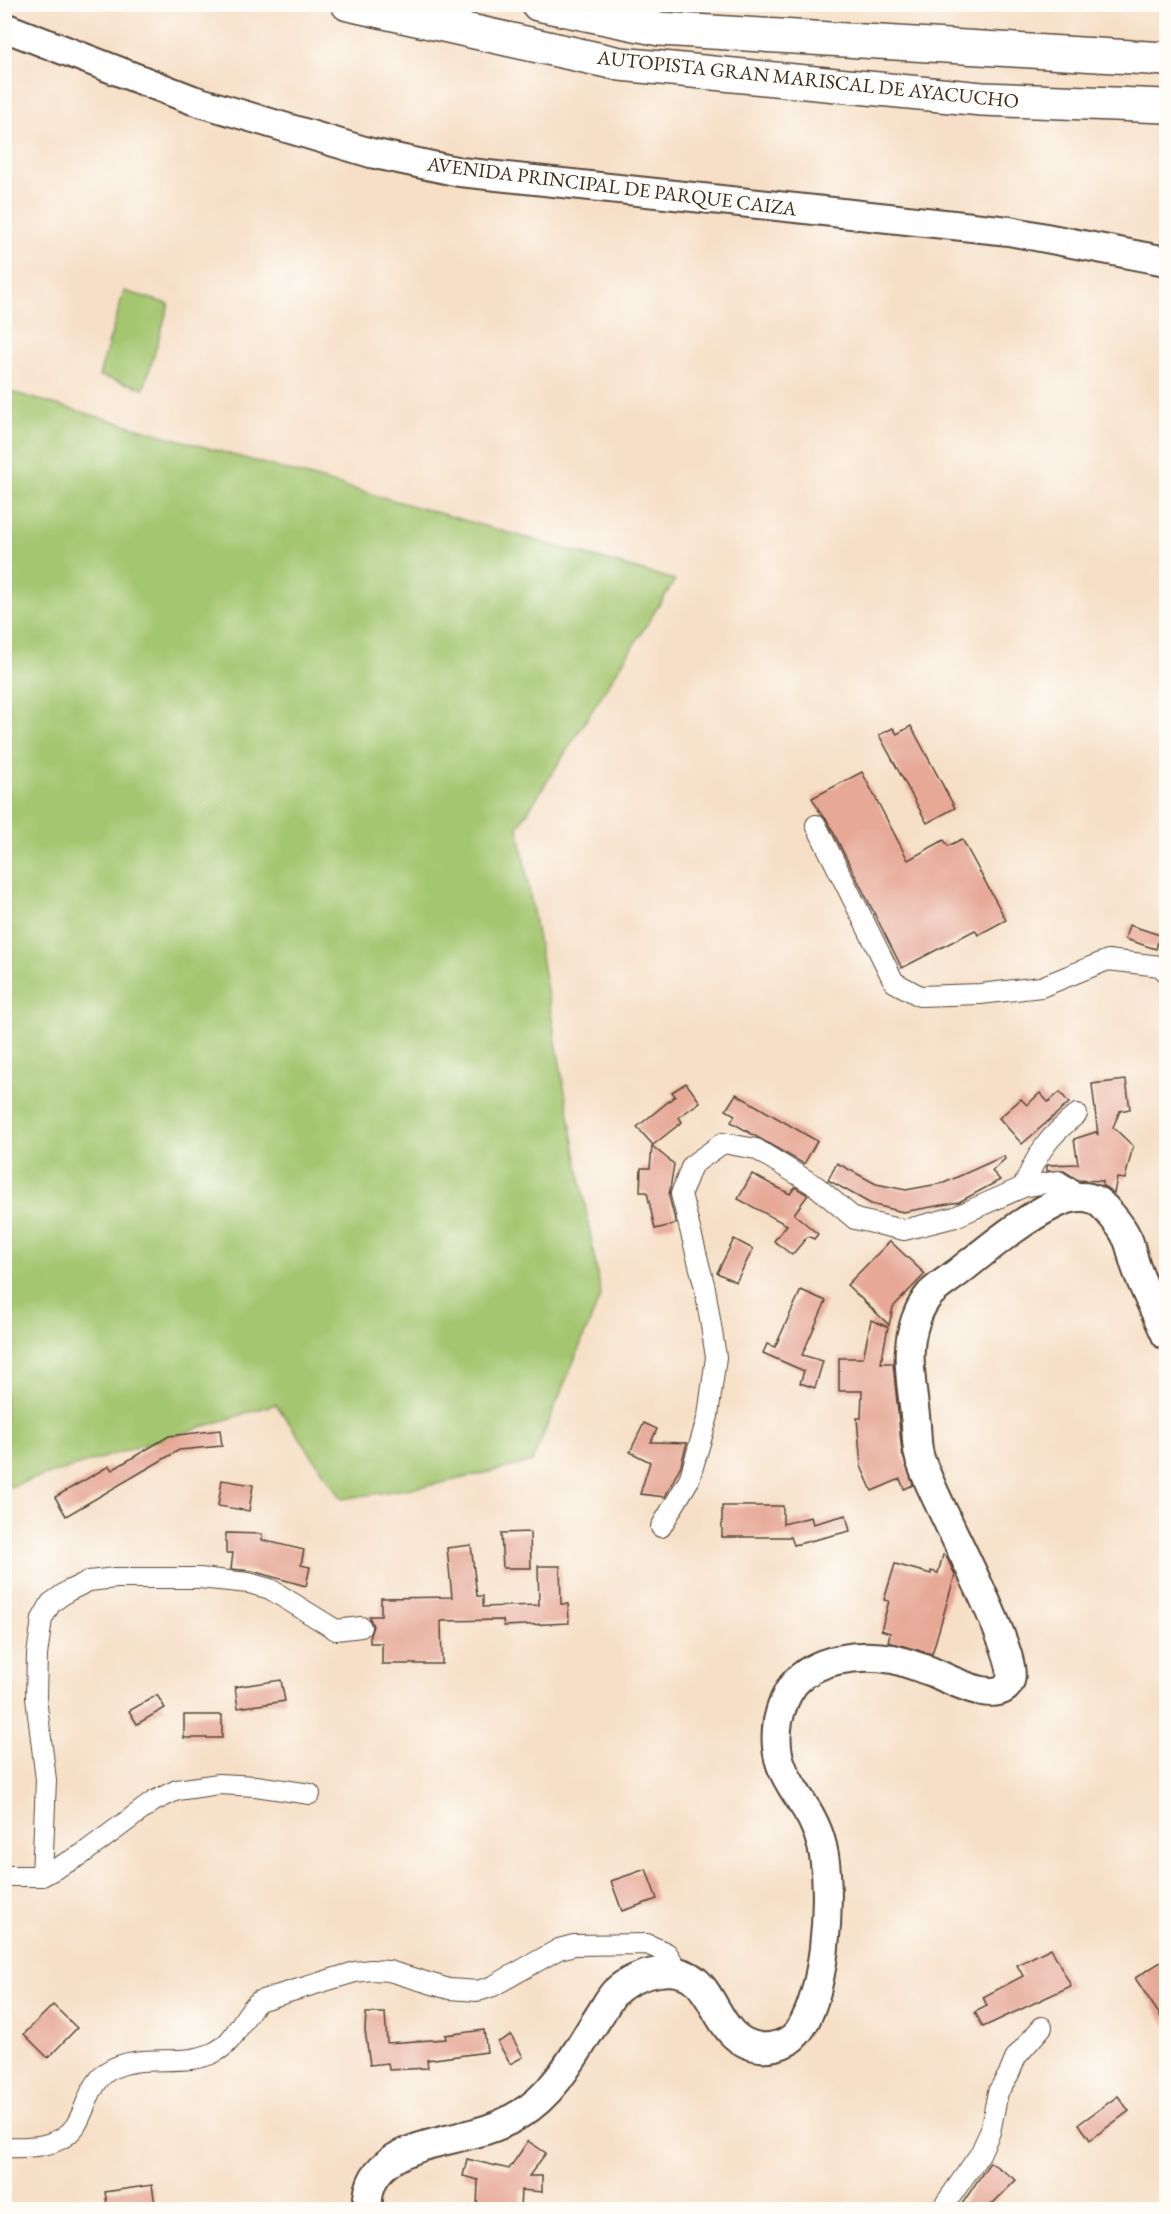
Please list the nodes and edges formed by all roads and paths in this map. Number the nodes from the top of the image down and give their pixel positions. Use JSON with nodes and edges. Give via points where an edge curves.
{"nodes":[{"id":1,"x":348,"y":4,"type":"edge"},
{"id":2,"x":538,"y":4,"type":"edge"},
{"id":3,"x":4,"y":27,"type":"edge"},
{"id":4,"x":1167,"y":59,"type":"edge"},
{"id":5,"x":1167,"y":106,"type":"edge"},
{"id":6,"x":1167,"y":261,"type":"edge"},
{"id":7,"x":816,"y":825,"type":"dead end"},
{"id":8,"x":1167,"y":972,"type":"edge"},
{"id":9,"x":1077,"y":1114,"type":"dead end"},
{"id":10,"x":1023,"y":1187,"type":"junction"},
{"id":11,"x":1082,"y":1197,"type":"junction"},
{"id":12,"x":1167,"y":1335,"type":"edge"},
{"id":13,"x":660,"y":1527,"type":"dead end"},
{"id":14,"x":360,"y":1627,"type":"dead end"},
{"id":15,"x":310,"y":1794,"type":"dead end"},
{"id":16,"x":4,"y":1876,"type":"edge"},
{"id":17,"x":42,"y":1876,"type":"junction"},
{"id":18,"x":679,"y":1971,"type":"junction"},
{"id":19,"x":1042,"y":2028,"type":"dead end"},
{"id":20,"x":4,"y":2147,"type":"edge"},
{"id":21,"x":368,"y":2210,"type":"edge"},
{"id":22,"x":941,"y":2210,"type":"edge"}],
"edges":[{"from":1,"to":5,"type":"highway","name":"AUTOPISTA GRAN MARISCAL DE AYACUCHO","via":[[620,64],[982,99]]},
{"from":2,"to":4,"type":"highway","name":"AUTOPISTA GRAN MARISCAL DE AYACUCHO","via":[[660,29]]},
{"from":3,"to":6,"type":"street","name":"AVENIDA PRINCIPAL DE PARQUE CAIZA","via":[[194,100],[371,153],[460,172],[1009,231]]},
{"from":7,"to":8,"type":"street","via":[[894,982],[920,996],[1041,987],[1108,960],[1160,966]]},
{"from":9,"to":10,"type":"street","via":[[1053,1133],[1036,1157]]},
{"from":10,"to":11,"type":"street","via":[[1058,1181]]},
{"from":10,"to":13,"type":"street","via":[[955,1217],[904,1230],[855,1219],[816,1186],[756,1149],[723,1143],[692,1165],[681,1194],[705,1288],[716,1357],[708,1416],[689,1480]]},
{"from":11,"to":12,"type":"street","via":[[1098,1200],[1128,1238],[1135,1264]]},
{"from":11,"to":18,"type":"street","via":[[1060,1202],[1005,1235],[928,1296],[915,1322],[909,1348],[919,1455],[1008,1658],[1010,1681],[1006,1687],[991,1692],[968,1688],[892,1659],[857,1657],[818,1665],[795,1682],[781,1706],[776,1737],[778,1758],[785,1777],[816,1826],[827,1879],[823,1959],[808,2015],[792,2040],[769,2049],[747,2045],[720,2018],[704,1989]]},
{"from":14,"to":17,"type":"street","via":[[336,1630],[270,1589],[199,1578],[89,1581],[51,1603],[42,1619],[37,1655],[36,1698],[46,1780]]},
{"from":15,"to":17,"type":"street","via":[[219,1784],[177,1790]]},
{"from":16,"to":17,"type":"street"},
{"from":18,"to":20,"type":"street","via":[[667,1953],[637,1944],[574,1945],[559,1949],[478,1991],[449,1989],[389,1971],[355,1972],[259,2001],[216,2052],[201,2057],[122,2064],[106,2072],[96,2084],[75,2126],[64,2136],[34,2147]]},
{"from":18,"to":21,"type":"street","via":[[640,1977],[616,1990],[554,2084],[523,2113],[479,2132],[422,2145],[391,2162],[376,2174],[366,2202]]},
{"from":19,"to":22,"type":"street","via":[[1016,2057],[998,2092],[990,2132],[980,2154]]}]}
